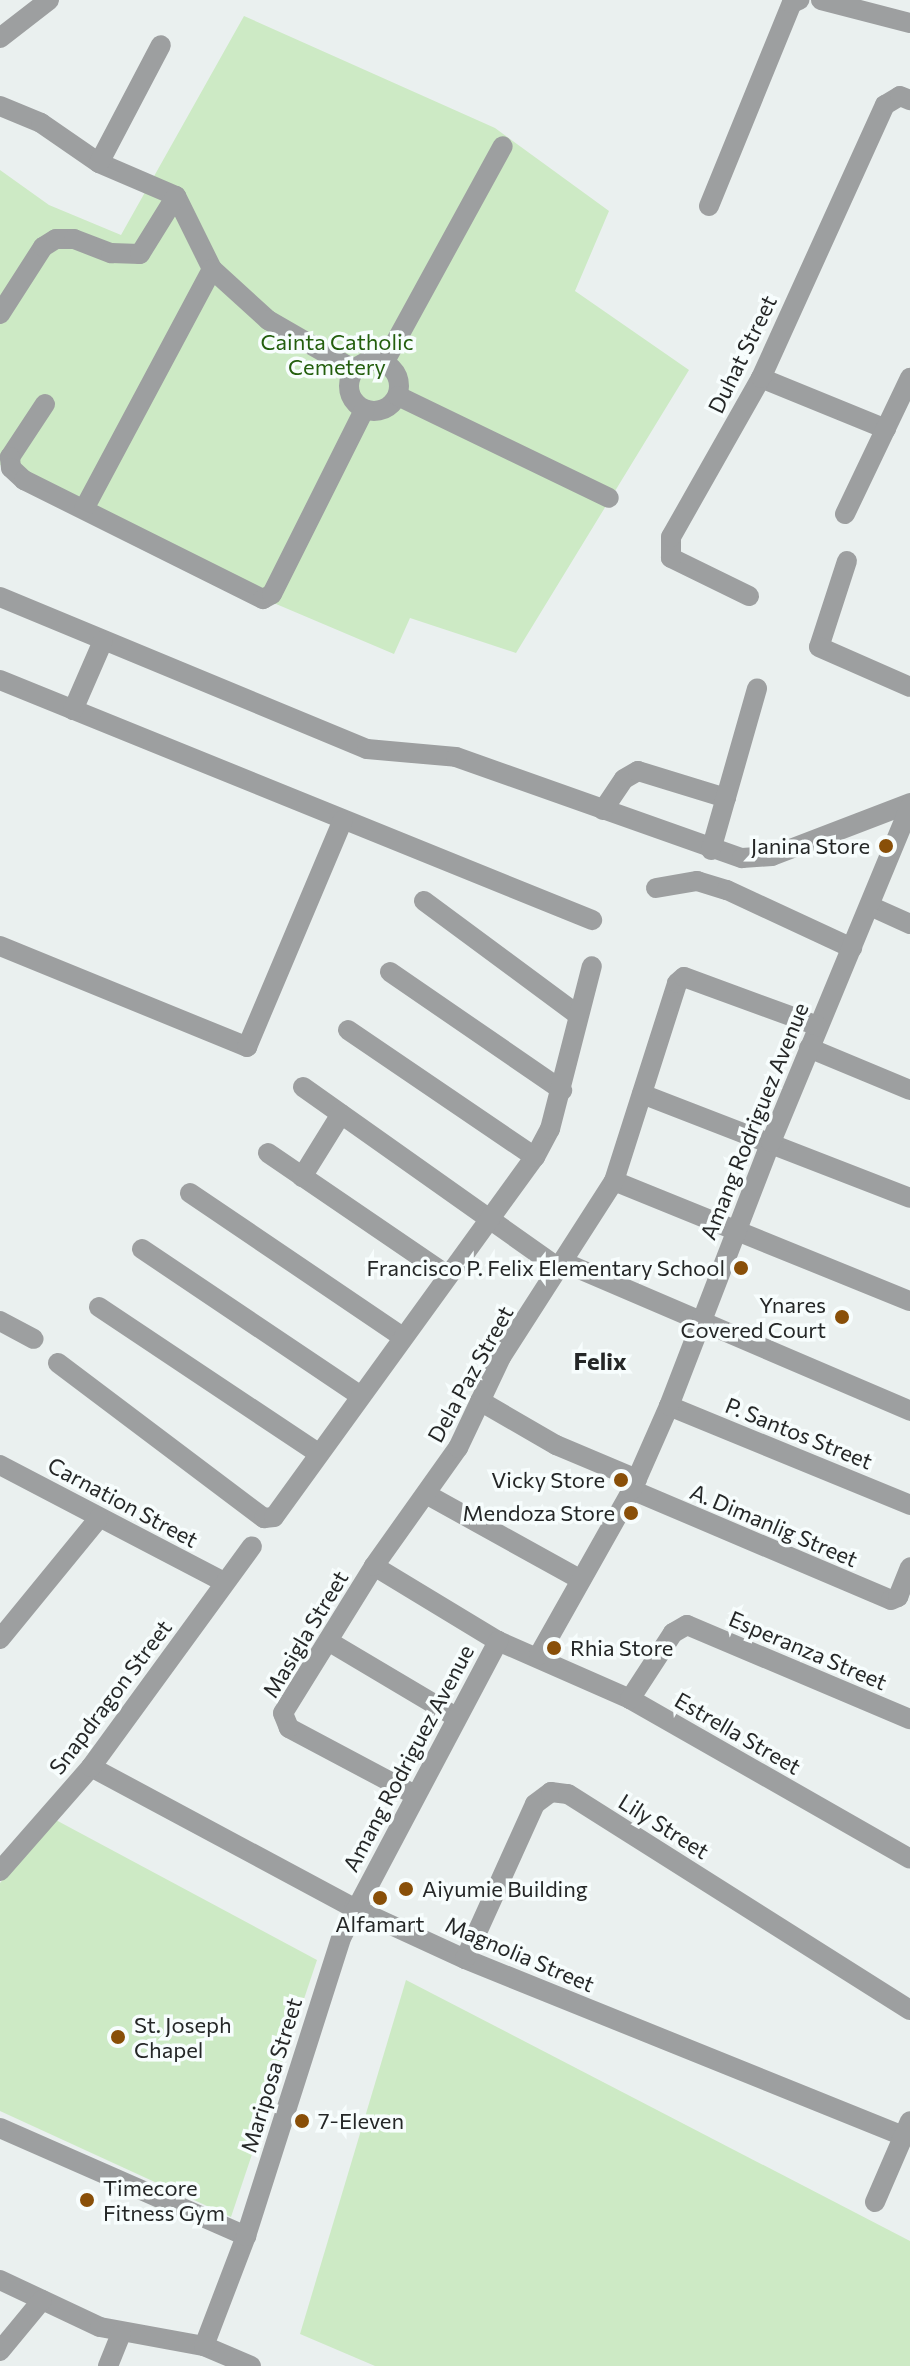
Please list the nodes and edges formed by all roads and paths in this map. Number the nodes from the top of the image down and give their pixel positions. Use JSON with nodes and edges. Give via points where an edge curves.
{"nodes":[{"id":1,"x":799,"y":0,"type":"edge"},
{"id":2,"x":821,"y":0,"type":"edge"},
{"id":3,"x":34,"y":4,"type":"edge"},
{"id":4,"x":910,"y":23,"type":"edge"},
{"id":5,"x":0,"y":38,"type":"edge"},
{"id":6,"x":161,"y":45,"type":"dead end"},
{"id":7,"x":905,"y":98,"type":"edge"},
{"id":8,"x":0,"y":106,"type":"edge"},
{"id":9,"x":503,"y":146,"type":"dead end"},
{"id":10,"x":99,"y":163,"type":"junction"},
{"id":11,"x":176,"y":196,"type":"junction"},
{"id":12,"x":709,"y":206,"type":"dead end"},
{"id":13,"x":212,"y":269,"type":"junction"},
{"id":14,"x":0,"y":314,"type":"edge"},
{"id":15,"x":384,"y":363,"type":"junction"},
{"id":16,"x":355,"y":370,"type":"junction"},
{"id":17,"x":761,"y":378,"type":"junction"},
{"id":18,"x":910,"y":378,"type":"edge"},
{"id":19,"x":398,"y":396,"type":"junction"},
{"id":20,"x":45,"y":404,"type":"dead end"},
{"id":21,"x":364,"y":410,"type":"junction"},
{"id":22,"x":886,"y":429,"type":"junction"},
{"id":23,"x":609,"y":498,"type":"dead end"},
{"id":24,"x":84,"y":509,"type":"junction"},
{"id":25,"x":845,"y":514,"type":"dead end"},
{"id":26,"x":847,"y":561,"type":"dead end"},
{"id":27,"x":749,"y":596,"type":"dead end"},
{"id":28,"x":0,"y":597,"type":"edge"},
{"id":29,"x":103,"y":641,"type":"junction"},
{"id":30,"x":0,"y":680,"type":"edge"},
{"id":31,"x":910,"y":687,"type":"edge"},
{"id":32,"x":757,"y":688,"type":"dead end"},
{"id":33,"x":73,"y":710,"type":"junction"},
{"id":34,"x":726,"y":798,"type":"junction"},
{"id":35,"x":910,"y":805,"type":"edge"},
{"id":36,"x":603,"y":810,"type":"junction"},
{"id":37,"x":343,"y":820,"type":"junction"},
{"id":38,"x":711,"y":850,"type":"junction"},
{"id":39,"x":656,"y":888,"type":"dead end"},
{"id":40,"x":424,"y":901,"type":"dead end"},
{"id":41,"x":870,"y":906,"type":"junction"},
{"id":42,"x":592,"y":920,"type":"dead end"},
{"id":43,"x":910,"y":924,"type":"edge"},
{"id":44,"x":0,"y":946,"type":"edge"},
{"id":45,"x":852,"y":948,"type":"junction"},
{"id":46,"x":592,"y":966,"type":"dead end"},
{"id":47,"x":390,"y":972,"type":"dead end"},
{"id":48,"x":578,"y":1015,"type":"junction"},
{"id":49,"x":818,"y":1026,"type":"junction"},
{"id":50,"x":348,"y":1030,"type":"dead end"},
{"id":51,"x":809,"y":1048,"type":"junction"},
{"id":52,"x":303,"y":1087,"type":"dead end"},
{"id":53,"x":562,"y":1090,"type":"junction"},
{"id":54,"x":910,"y":1090,"type":"edge"},
{"id":55,"x":642,"y":1094,"type":"junction"},
{"id":56,"x":341,"y":1114,"type":"junction"},
{"id":57,"x":771,"y":1142,"type":"junction"},
{"id":58,"x":268,"y":1153,"type":"dead end"},
{"id":59,"x":535,"y":1157,"type":"junction"},
{"id":60,"x":302,"y":1177,"type":"junction"},
{"id":61,"x":614,"y":1181,"type":"junction"},
{"id":62,"x":190,"y":1193,"type":"dead end"},
{"id":63,"x":910,"y":1198,"type":"edge"},
{"id":64,"x":488,"y":1221,"type":"junction"},
{"id":65,"x":736,"y":1228,"type":"junction"},
{"id":66,"x":142,"y":1249,"type":"dead end"},
{"id":67,"x":561,"y":1265,"type":"junction"},
{"id":68,"x":447,"y":1275,"type":"junction"},
{"id":69,"x":910,"y":1301,"type":"edge"},
{"id":70,"x":99,"y":1307,"type":"dead end"},
{"id":71,"x":0,"y":1321,"type":"edge"},
{"id":72,"x":699,"y":1321,"type":"junction"},
{"id":73,"x":401,"y":1336,"type":"junction"},
{"id":74,"x":34,"y":1339,"type":"dead end"},
{"id":75,"x":58,"y":1363,"type":"dead end"},
{"id":76,"x":359,"y":1395,"type":"junction"},
{"id":77,"x":480,"y":1401,"type":"junction"},
{"id":78,"x":669,"y":1406,"type":"junction"},
{"id":79,"x":910,"y":1411,"type":"edge"},
{"id":80,"x":318,"y":1453,"type":"junction"},
{"id":81,"x":0,"y":1465,"type":"edge"},
{"id":82,"x":634,"y":1485,"type":"junction"},
{"id":83,"x":426,"y":1494,"type":"junction"},
{"id":84,"x":910,"y":1505,"type":"edge"},
{"id":85,"x":99,"y":1518,"type":"junction"},
{"id":86,"x":252,"y":1546,"type":"dead end"},
{"id":87,"x":374,"y":1566,"type":"junction"},
{"id":88,"x":910,"y":1567,"type":"edge"},
{"id":89,"x":581,"y":1580,"type":"junction"},
{"id":90,"x":224,"y":1582,"type":"junction"},
{"id":91,"x":0,"y":1639,"type":"edge"},
{"id":92,"x":328,"y":1641,"type":"junction"},
{"id":93,"x":498,"y":1641,"type":"junction"},
{"id":94,"x":539,"y":1655,"type":"junction"},
{"id":95,"x":630,"y":1699,"type":"junction"},
{"id":96,"x":456,"y":1717,"type":"junction"},
{"id":97,"x":910,"y":1719,"type":"edge"},
{"id":98,"x":91,"y":1767,"type":"junction"},
{"id":99,"x":415,"y":1795,"type":"junction"},
{"id":100,"x":910,"y":1859,"type":"edge"},
{"id":101,"x":0,"y":1871,"type":"edge"},
{"id":102,"x":354,"y":1908,"type":"junction"},
{"id":103,"x":465,"y":1959,"type":"junction"},
{"id":104,"x":910,"y":2010,"type":"edge"},
{"id":105,"x":0,"y":2128,"type":"edge"},
{"id":106,"x":906,"y":2128,"type":"edge"},
{"id":107,"x":875,"y":2202,"type":"dead end"},
{"id":108,"x":246,"y":2236,"type":"junction"},
{"id":109,"x":0,"y":2280,"type":"edge"},
{"id":110,"x":42,"y":2300,"type":"junction"},
{"id":111,"x":121,"y":2333,"type":"junction"},
{"id":112,"x":204,"y":2346,"type":"junction"},
{"id":113,"x":0,"y":2351,"type":"edge"},
{"id":114,"x":108,"y":2366,"type":"edge"},
{"id":115,"x":251,"y":2366,"type":"edge"}],
"edges":[{"from":1,"to":12,"type":"street","via":[[792,3]]},
{"from":2,"to":4,"type":"street"},
{"from":3,"to":5,"type":"street"},
{"from":6,"to":10,"type":"street"},
{"from":7,"to":17,"type":"street","name":"Duhat Street","via":[[885,105]]},
{"from":8,"to":10,"type":"street","via":[[41,123]]},
{"from":9,"to":15,"type":"street"},
{"from":10,"to":11,"type":"street"},
{"from":11,"to":13,"type":"street"},
{"from":11,"to":14,"type":"street","via":[[140,254],[127,257],[74,239],[56,239],[43,247]]},
{"from":13,"to":16,"type":"street","via":[[268,320]]},
{"from":13,"to":24,"type":"street"},
{"from":15,"to":16,"type":"street","via":[[368,361]]},
{"from":15,"to":19,"type":"street","via":[[396,373]]},
{"from":16,"to":21,"type":"street","via":[[350,392]]},
{"from":17,"to":22,"type":"street"},
{"from":17,"to":27,"type":"street","name":"Duhat Street","via":[[667,548],[671,558]]},
{"from":18,"to":22,"type":"street"},
{"from":19,"to":21,"type":"street","via":[[387,408]]},
{"from":19,"to":23,"type":"street"},
{"from":20,"to":24,"type":"street","via":[[9,462],[24,480]]},
{"from":21,"to":24,"type":"street","via":[[272,594],[263,599]]},
{"from":22,"to":25,"type":"street"},
{"from":26,"to":31,"type":"street","via":[[819,647]]},
{"from":28,"to":29,"type":"street"},
{"from":29,"to":33,"type":"street"},
{"from":29,"to":36,"type":"street","via":[[367,749],[456,757]]},
{"from":30,"to":33,"type":"street"},
{"from":32,"to":34,"type":"street"},
{"from":33,"to":37,"type":"street"},
{"from":34,"to":36,"type":"street","via":[[638,771],[624,779]]},
{"from":34,"to":38,"type":"street"},
{"from":35,"to":38,"type":"street","via":[[772,856],[742,858]]},
{"from":35,"to":41,"type":"street","name":"Amang Rodriguez Avenue"},
{"from":36,"to":38,"type":"street"},
{"from":37,"to":42,"type":"street"},
{"from":37,"to":44,"type":"street","via":[[247,1047]]},
{"from":39,"to":45,"type":"street","via":[[697,881],[727,890]]},
{"from":40,"to":48,"type":"street"},
{"from":41,"to":43,"type":"street"},
{"from":41,"to":45,"type":"street","name":"Amang Rodriguez Avenue"},
{"from":45,"to":49,"type":"street","name":"Amang Rodriguez Avenue"},
{"from":46,"to":48,"type":"street"},
{"from":47,"to":53,"type":"street"},
{"from":48,"to":53,"type":"street"},
{"from":49,"to":51,"type":"street","name":"Amang Rodriguez Avenue"},
{"from":49,"to":55,"type":"street","name":"Dela Paz Street","via":[[684,977],[677,983]]},
{"from":50,"to":59,"type":"street"},
{"from":51,"to":54,"type":"street"},
{"from":51,"to":57,"type":"street","name":"Amang Rodriguez Avenue"},
{"from":52,"to":56,"type":"street"},
{"from":53,"to":59,"type":"street"},
{"from":55,"to":57,"type":"street"},
{"from":55,"to":61,"type":"street","name":"Dela Paz Street"},
{"from":56,"to":60,"type":"street"},
{"from":56,"to":64,"type":"street"},
{"from":57,"to":63,"type":"street"},
{"from":57,"to":65,"type":"street","name":"Amang Rodriguez Avenue"},
{"from":58,"to":60,"type":"street"},
{"from":59,"to":64,"type":"street"},
{"from":60,"to":68,"type":"street"},
{"from":61,"to":65,"type":"street"},
{"from":61,"to":67,"type":"street","name":"Dela Paz Street"},
{"from":62,"to":73,"type":"street"},
{"from":64,"to":67,"type":"street"},
{"from":64,"to":68,"type":"street"},
{"from":65,"to":69,"type":"street"},
{"from":65,"to":72,"type":"street","name":"Amang Rodriguez Avenue"},
{"from":66,"to":76,"type":"street"},
{"from":67,"to":72,"type":"street"},
{"from":67,"to":77,"type":"street","name":"Dela Paz Street","via":[[501,1357]]},
{"from":68,"to":73,"type":"street"},
{"from":70,"to":80,"type":"street"},
{"from":71,"to":74,"type":"street"},
{"from":72,"to":78,"type":"street","name":"Amang Rodriguez Avenue"},
{"from":72,"to":79,"type":"street"},
{"from":73,"to":76,"type":"street"},
{"from":75,"to":80,"type":"street","via":[[264,1518],[274,1517]]},
{"from":76,"to":80,"type":"street"},
{"from":77,"to":82,"type":"street","name":"A. Dimanlig Street"},
{"from":77,"to":83,"type":"street","name":"Dela Paz Street","via":[[458,1448]]},
{"from":78,"to":82,"type":"street","name":"Amang Rodriguez Avenue"},
{"from":78,"to":84,"type":"street","name":"P. Santos Street"},
{"from":81,"to":85,"type":"street","name":"Carnation Street"},
{"from":82,"to":88,"type":"street","name":"A. Dimanlig Street","via":[[891,1600],[898,1597]]},
{"from":82,"to":89,"type":"street","name":"Amang Rodriguez Avenue"},
{"from":83,"to":87,"type":"street","name":"Dela Paz Street"},
{"from":83,"to":89,"type":"street"},
{"from":85,"to":90,"type":"street","name":"Carnation Street"},
{"from":85,"to":91,"type":"street"},
{"from":86,"to":90,"type":"street","name":"Snapdragon Street"},
{"from":87,"to":92,"type":"street","name":"Masigla Street"},
{"from":87,"to":93,"type":"street"},
{"from":89,"to":94,"type":"street","name":"Amang Rodriguez Avenue"},
{"from":90,"to":98,"type":"street","name":"Snapdragon Street"},
{"from":92,"to":96,"type":"street"},
{"from":92,"to":99,"type":"street","name":"Masigla Street","via":[[282,1721]]},
{"from":93,"to":94,"type":"street","name":"Amang Rodriguez Avenue","via":[[523,1654]]},
{"from":93,"to":96,"type":"street","name":"Amang Rodriguez Avenue"},
{"from":94,"to":95,"type":"street","name":"Estrella Street"},
{"from":95,"to":97,"type":"street","name":"Esperanza Street","via":[[673,1633],[687,1625]]},
{"from":95,"to":100,"type":"street","name":"Estrella Street"},
{"from":96,"to":99,"type":"street","name":"Amang Rodriguez Avenue"},
{"from":98,"to":101,"type":"street","name":"Snapdragon Street"},
{"from":98,"to":102,"type":"street","name":"Magnolia Street"},
{"from":99,"to":102,"type":"street","name":"Amang Rodriguez Avenue"},
{"from":102,"to":103,"type":"street","name":"Magnolia Street"},
{"from":102,"to":108,"type":"street","name":"Mariposa Street","via":[[326,1978]]},
{"from":103,"to":104,"type":"street","name":"Lily Street","via":[[535,1804],[551,1792],[568,1794]]},
{"from":103,"to":106,"type":"street","name":"Magnolia Street"},
{"from":105,"to":108,"type":"street"},
{"from":106,"to":107,"type":"street"},
{"from":108,"to":112,"type":"street","name":"Mariposa Street"},
{"from":109,"to":110,"type":"street"},
{"from":110,"to":111,"type":"street"},
{"from":110,"to":113,"type":"street"},
{"from":111,"to":112,"type":"street"},
{"from":111,"to":114,"type":"street"},
{"from":112,"to":115,"type":"street"}]}
